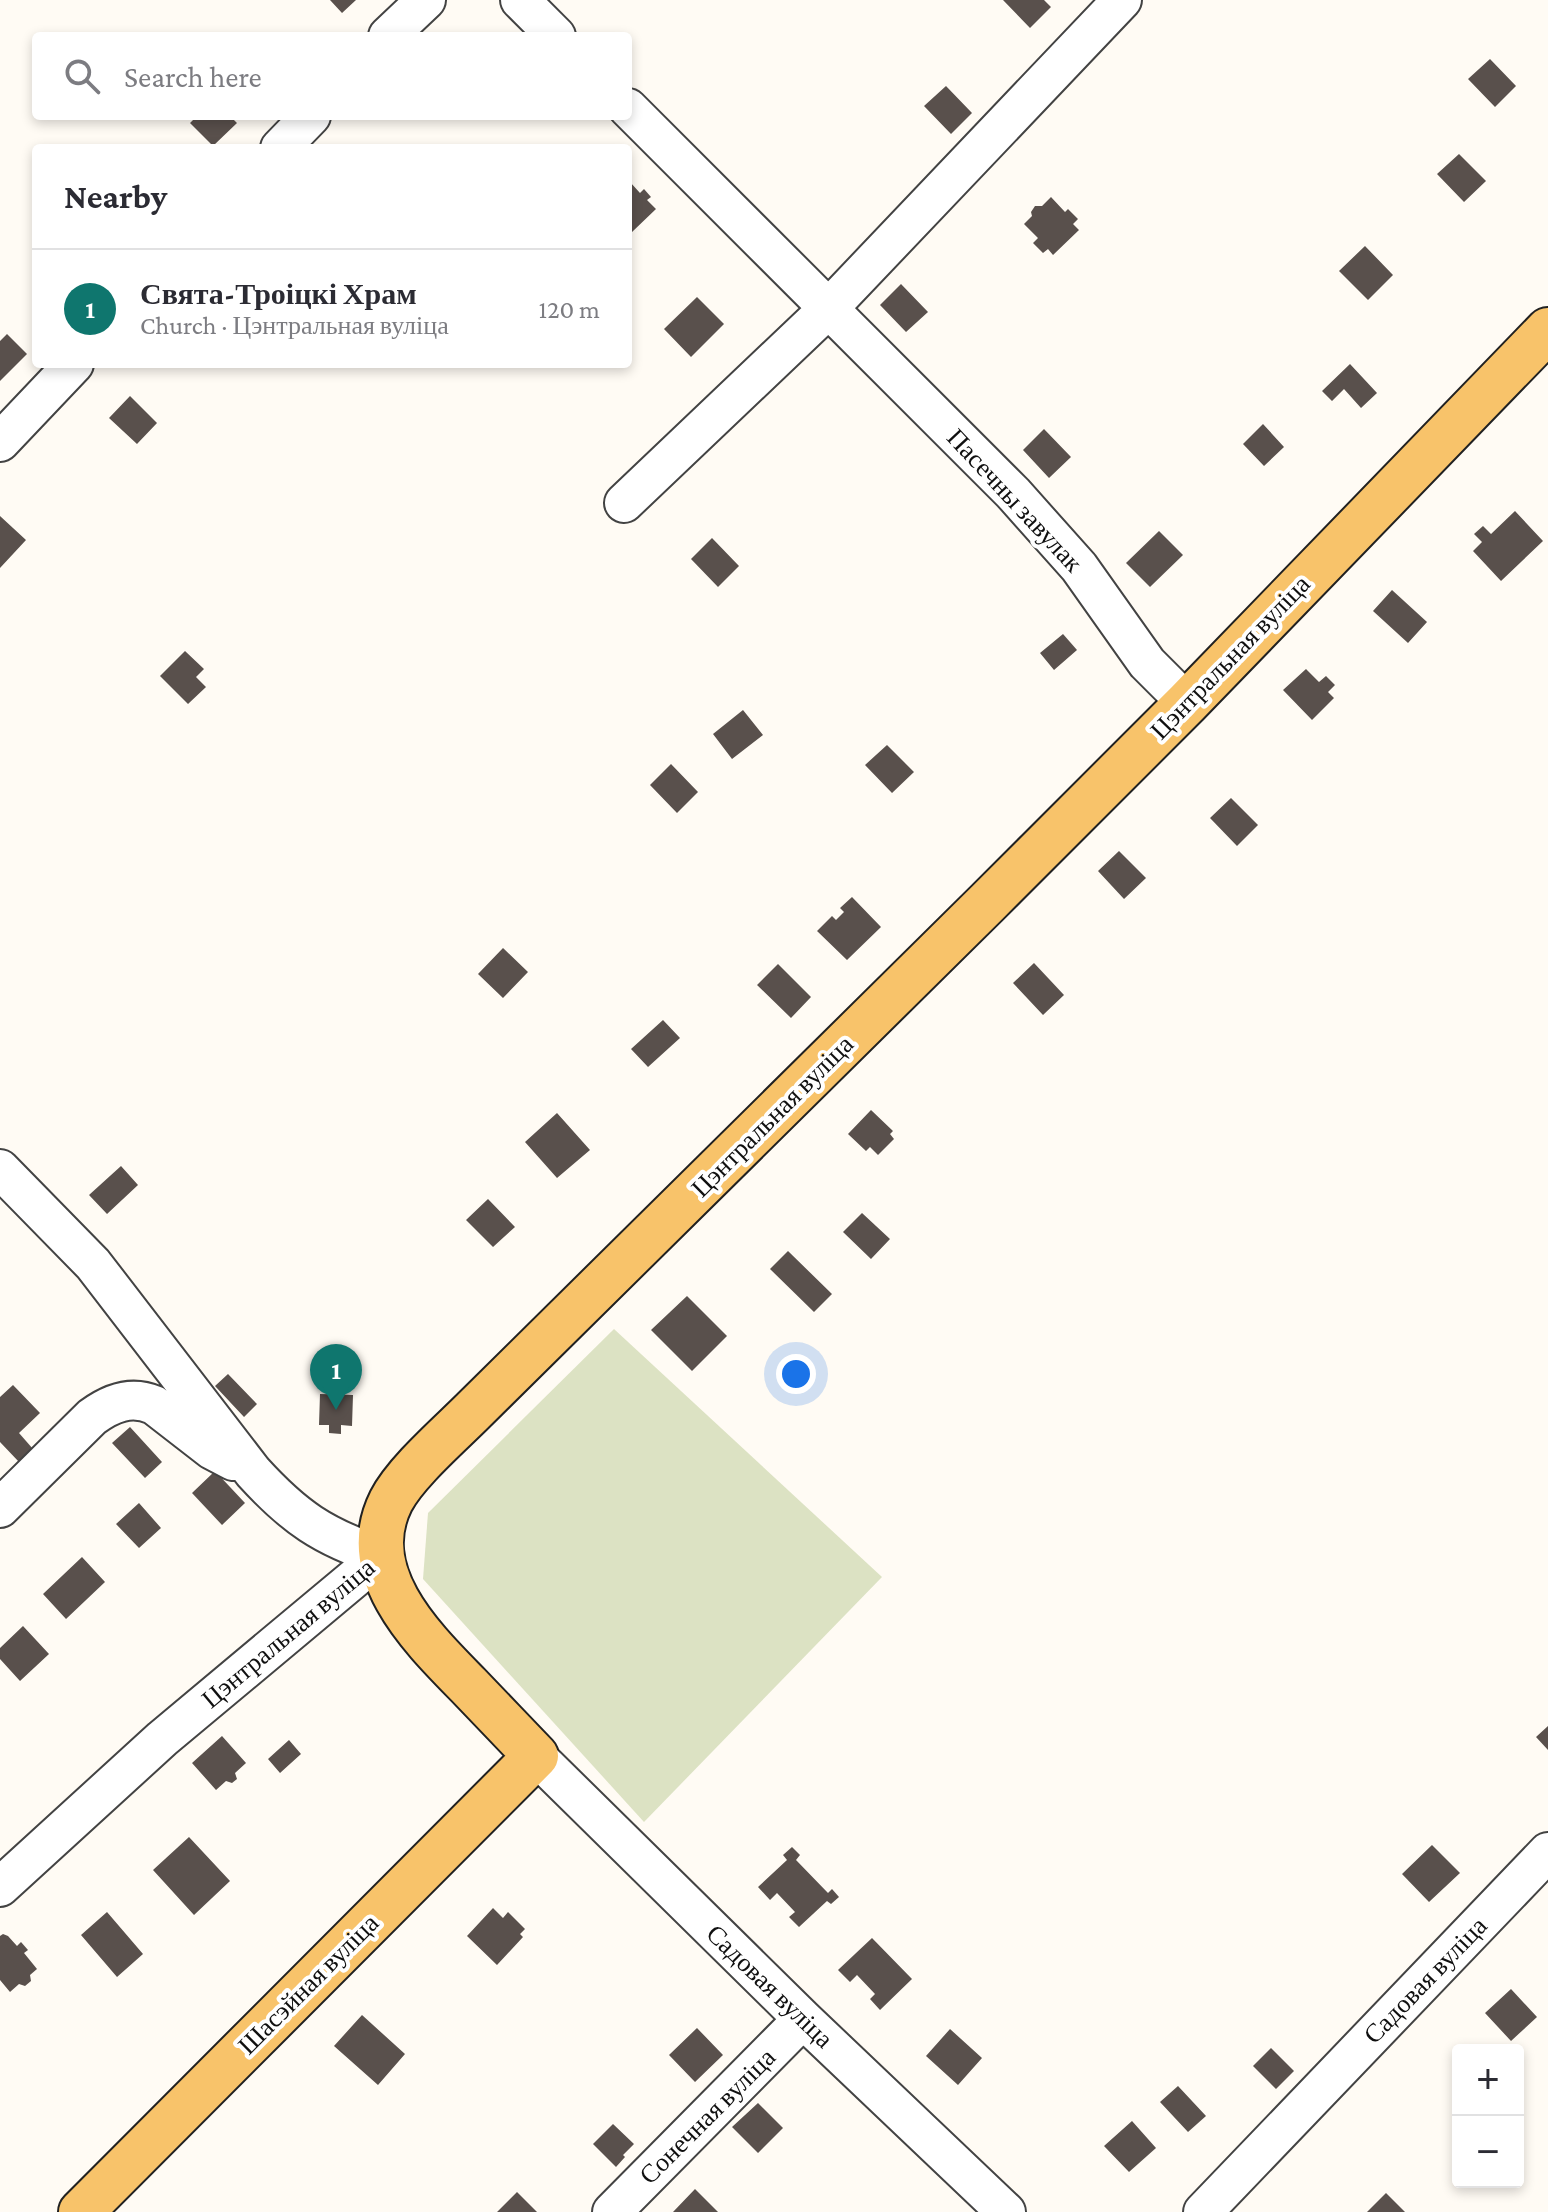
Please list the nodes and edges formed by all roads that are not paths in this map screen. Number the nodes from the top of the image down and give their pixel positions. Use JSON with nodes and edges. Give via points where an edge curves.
{"nodes":[{"id":1,"x":426,"y":0,"type":"edge"},
{"id":2,"x":520,"y":0,"type":"edge"},
{"id":3,"x":1122,"y":0,"type":"edge"},
{"id":4,"x":392,"y":32,"type":"edge"},
{"id":5,"x":552,"y":32,"type":"edge"},
{"id":6,"x":632,"y":112,"type":"edge"},
{"id":7,"x":307,"y":120,"type":"edge"},
{"id":8,"x":284,"y":144,"type":"edge"},
{"id":9,"x":829,"y":308,"type":"junction"},
{"id":10,"x":1548,"y":330,"type":"edge"},
{"id":11,"x":70,"y":368,"type":"edge"},
{"id":12,"x":0,"y":442,"type":"edge"},
{"id":13,"x":624,"y":503,"type":"dead end"},
{"id":14,"x":1187,"y":703,"type":"junction"},
{"id":15,"x":0,"y":1169,"type":"edge"},
{"id":16,"x":253,"y":1472,"type":"junction"},
{"id":17,"x":0,"y":1508,"type":"edge"},
{"id":18,"x":381,"y":1556,"type":"junction"},
{"id":19,"x":536,"y":1756,"type":"junction"},
{"id":20,"x":1548,"y":1852,"type":"edge"},
{"id":21,"x":0,"y":1887,"type":"edge"},
{"id":22,"x":803,"y":2019,"type":"junction"},
{"id":23,"x":81,"y":2212,"type":"edge"},
{"id":24,"x":612,"y":2212,"type":"edge"},
{"id":25,"x":1006,"y":2212,"type":"edge"},
{"id":26,"x":1203,"y":2212,"type":"edge"}],
"edges":[{"from":1,"to":4,"type":"street"},
{"from":2,"to":5,"type":"street"},
{"from":3,"to":9,"type":"street"},
{"from":6,"to":9,"type":"street","name":"Пасечны завулак"},
{"from":7,"to":8,"type":"street"},
{"from":9,"to":13,"type":"street"},
{"from":9,"to":14,"type":"street","name":"Пасечны завулак","via":[[1013,493],[1079,567],[1147,663]]},
{"from":10,"to":14,"type":"main road","name":"Цэнтральная вуліца"},
{"from":11,"to":12,"type":"street"},
{"from":14,"to":18,"type":"main road","name":"Цэнтральная вуліца","via":[[405,1480],[386,1512]]},
{"from":15,"to":16,"type":"street","via":[[93,1264]]},
{"from":16,"to":17,"type":"street","via":[[212,1450],[154,1405],[122,1402],[92,1417]]},
{"from":16,"to":18,"type":"street","via":[[308,1524]]},
{"from":18,"to":19,"type":"main road","via":[[390,1587],[416,1627]]},
{"from":18,"to":21,"type":"street","name":"Цэнтральная вуліца","via":[[162,1739]]},
{"from":19,"to":22,"type":"street","name":"Садовая вуліца"},
{"from":19,"to":23,"type":"main road","name":"Шасэйная вуліца"},
{"from":20,"to":26,"type":"street","name":"Садовая вуліца"},
{"from":22,"to":24,"type":"street","name":"Сонечная вуліца"},
{"from":22,"to":25,"type":"street","name":"Садовая вуліца"}]}
